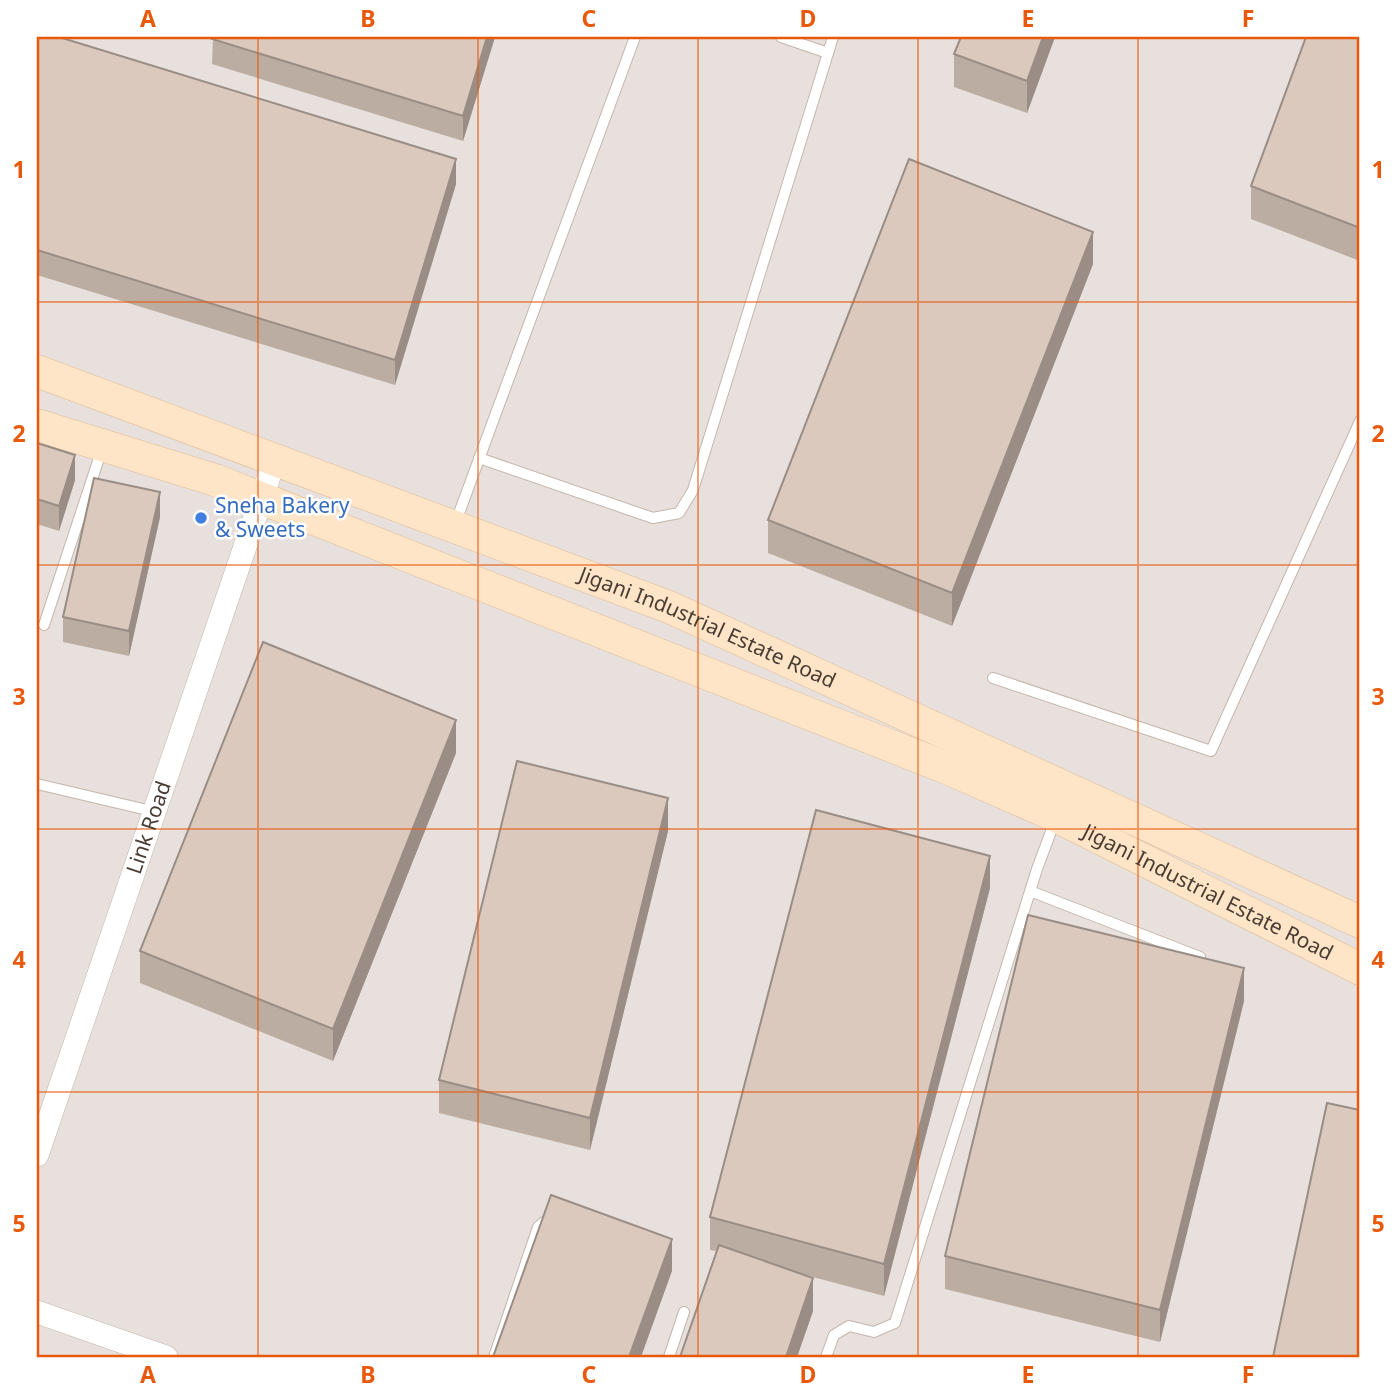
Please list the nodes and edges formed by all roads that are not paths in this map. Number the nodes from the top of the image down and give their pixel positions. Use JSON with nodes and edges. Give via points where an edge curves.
{"nodes":[{"id":1,"x":635,"y":37,"type":"edge"},
{"id":2,"x":781,"y":37,"type":"edge"},
{"id":3,"x":833,"y":37,"type":"edge"},
{"id":4,"x":828,"y":53,"type":"junction"},
{"id":5,"x":37,"y":371,"type":"edge"},
{"id":6,"x":1360,"y":421,"type":"edge"},
{"id":7,"x":37,"y":425,"type":"edge"},
{"id":8,"x":103,"y":446,"type":"junction"},
{"id":9,"x":479,"y":458,"type":"junction"},
{"id":10,"x":275,"y":459,"type":"junction"},
{"id":11,"x":260,"y":498,"type":"junction"},
{"id":12,"x":454,"y":527,"type":"junction"},
{"id":13,"x":44,"y":625,"type":"dead end"},
{"id":14,"x":993,"y":678,"type":"dead end"},
{"id":15,"x":37,"y":784,"type":"edge"},
{"id":16,"x":156,"y":812,"type":"junction"},
{"id":17,"x":1056,"y":816,"type":"junction"},
{"id":18,"x":1030,"y":891,"type":"junction"},
{"id":19,"x":1360,"y":922,"type":"edge"},
{"id":20,"x":1200,"y":957,"type":"edge"},
{"id":21,"x":1360,"y":969,"type":"edge"},
{"id":22,"x":37,"y":1155,"type":"edge"},
{"id":23,"x":566,"y":1219,"type":"edge"},
{"id":24,"x":37,"y":1312,"type":"edge"},
{"id":25,"x":684,"y":1312,"type":"dead end"},
{"id":26,"x":166,"y":1357,"type":"edge"},
{"id":27,"x":494,"y":1357,"type":"edge"},
{"id":28,"x":669,"y":1357,"type":"edge"},
{"id":29,"x":826,"y":1357,"type":"edge"}],
"edges":[{"from":1,"to":9,"type":"lane"},
{"from":2,"to":4,"type":"lane"},
{"from":3,"to":4,"type":"lane"},
{"from":4,"to":9,"type":"lane","via":[[693,490],[679,513],[653,518]]},
{"from":5,"to":10,"type":"main road","name":"Jigani Industrial Estate Road"},
{"from":6,"to":14,"type":"lane","via":[[1211,751]]},
{"from":7,"to":8,"type":"main road","name":"Jigani Industrial Estate Road"},
{"from":8,"to":11,"type":"main road","name":"Jigani Industrial Estate Road"},
{"from":8,"to":13,"type":"lane"},
{"from":9,"to":12,"type":"lane"},
{"from":10,"to":11,"type":"street","name":"Link Road"},
{"from":10,"to":12,"type":"main road","name":"Jigani Industrial Estate Road"},
{"from":11,"to":16,"type":"street","name":"Link Road"},
{"from":11,"to":17,"type":"main road","name":"Jigani Industrial Estate Road","via":[[947,768]]},
{"from":12,"to":19,"type":"main road","name":"Jigani Industrial Estate Road","via":[[669,607]]},
{"from":15,"to":16,"type":"lane"},
{"from":16,"to":22,"type":"street","name":"Link Road"},
{"from":17,"to":18,"type":"lane"},
{"from":17,"to":21,"type":"main road","name":"Jigani Industrial Estate Road"},
{"from":18,"to":20,"type":"lane"},
{"from":18,"to":29,"type":"lane","via":[[895,1323],[874,1332],[849,1326],[834,1335]]},
{"from":23,"to":27,"type":"lane","via":[[554,1214],[538,1227]]},
{"from":24,"to":26,"type":"street"},
{"from":25,"to":28,"type":"lane"}]}
